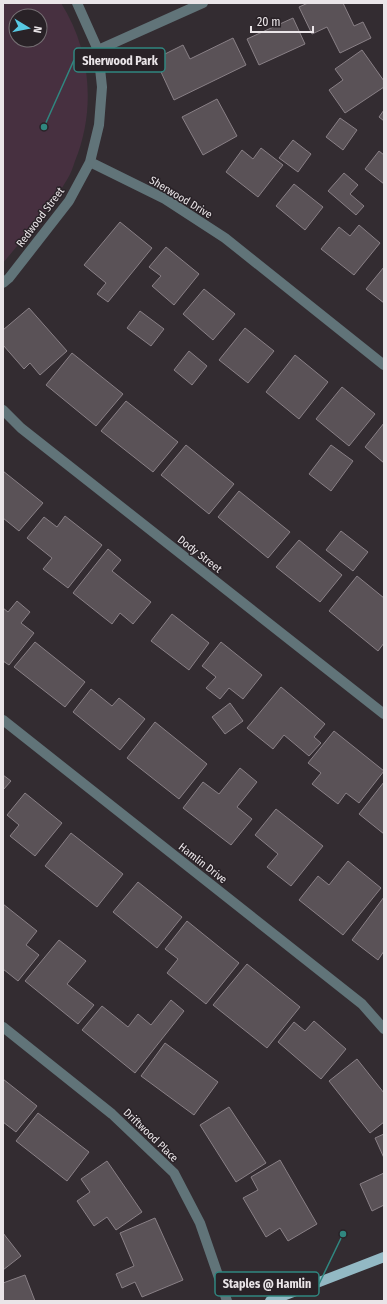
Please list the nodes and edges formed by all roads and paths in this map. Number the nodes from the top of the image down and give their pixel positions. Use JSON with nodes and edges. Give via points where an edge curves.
{"nodes":[{"id":1,"x":77,"y":3,"type":"edge"},
{"id":2,"x":203,"y":3,"type":"edge"},
{"id":3,"x":98,"y":50,"type":"junction"},
{"id":4,"x":90,"y":162,"type":"junction"},
{"id":5,"x":3,"y":282,"type":"edge"},
{"id":6,"x":384,"y":365,"type":"edge"},
{"id":7,"x":3,"y":410,"type":"edge"},
{"id":8,"x":384,"y":714,"type":"edge"},
{"id":9,"x":3,"y":720,"type":"edge"},
{"id":10,"x":3,"y":1028,"type":"edge"},
{"id":11,"x":384,"y":1029,"type":"edge"},
{"id":12,"x":384,"y":1257,"type":"edge"},
{"id":13,"x":227,"y":1301,"type":"edge"},
{"id":14,"x":270,"y":1301,"type":"edge"}],
"edges":[{"from":1,"to":3,"type":"street"},
{"from":2,"to":3,"type":"street"},
{"from":3,"to":4,"type":"street","via":[[102,87],[99,125]]},
{"from":4,"to":5,"type":"street","name":"Redwood Street","via":[[69,201],[9,278]]},
{"from":4,"to":6,"type":"street","name":"Sherwood Drive","via":[[165,199],[225,238]]},
{"from":7,"to":8,"type":"street","name":"Dody Street","via":[[21,428]]},
{"from":9,"to":11,"type":"street","name":"Hamlin Drive","via":[[362,1004]]},
{"from":10,"to":13,"type":"street","name":"Driftwood Place","via":[[112,1114],[174,1173],[200,1223]]},
{"from":12,"to":14,"type":"main road"}]}
